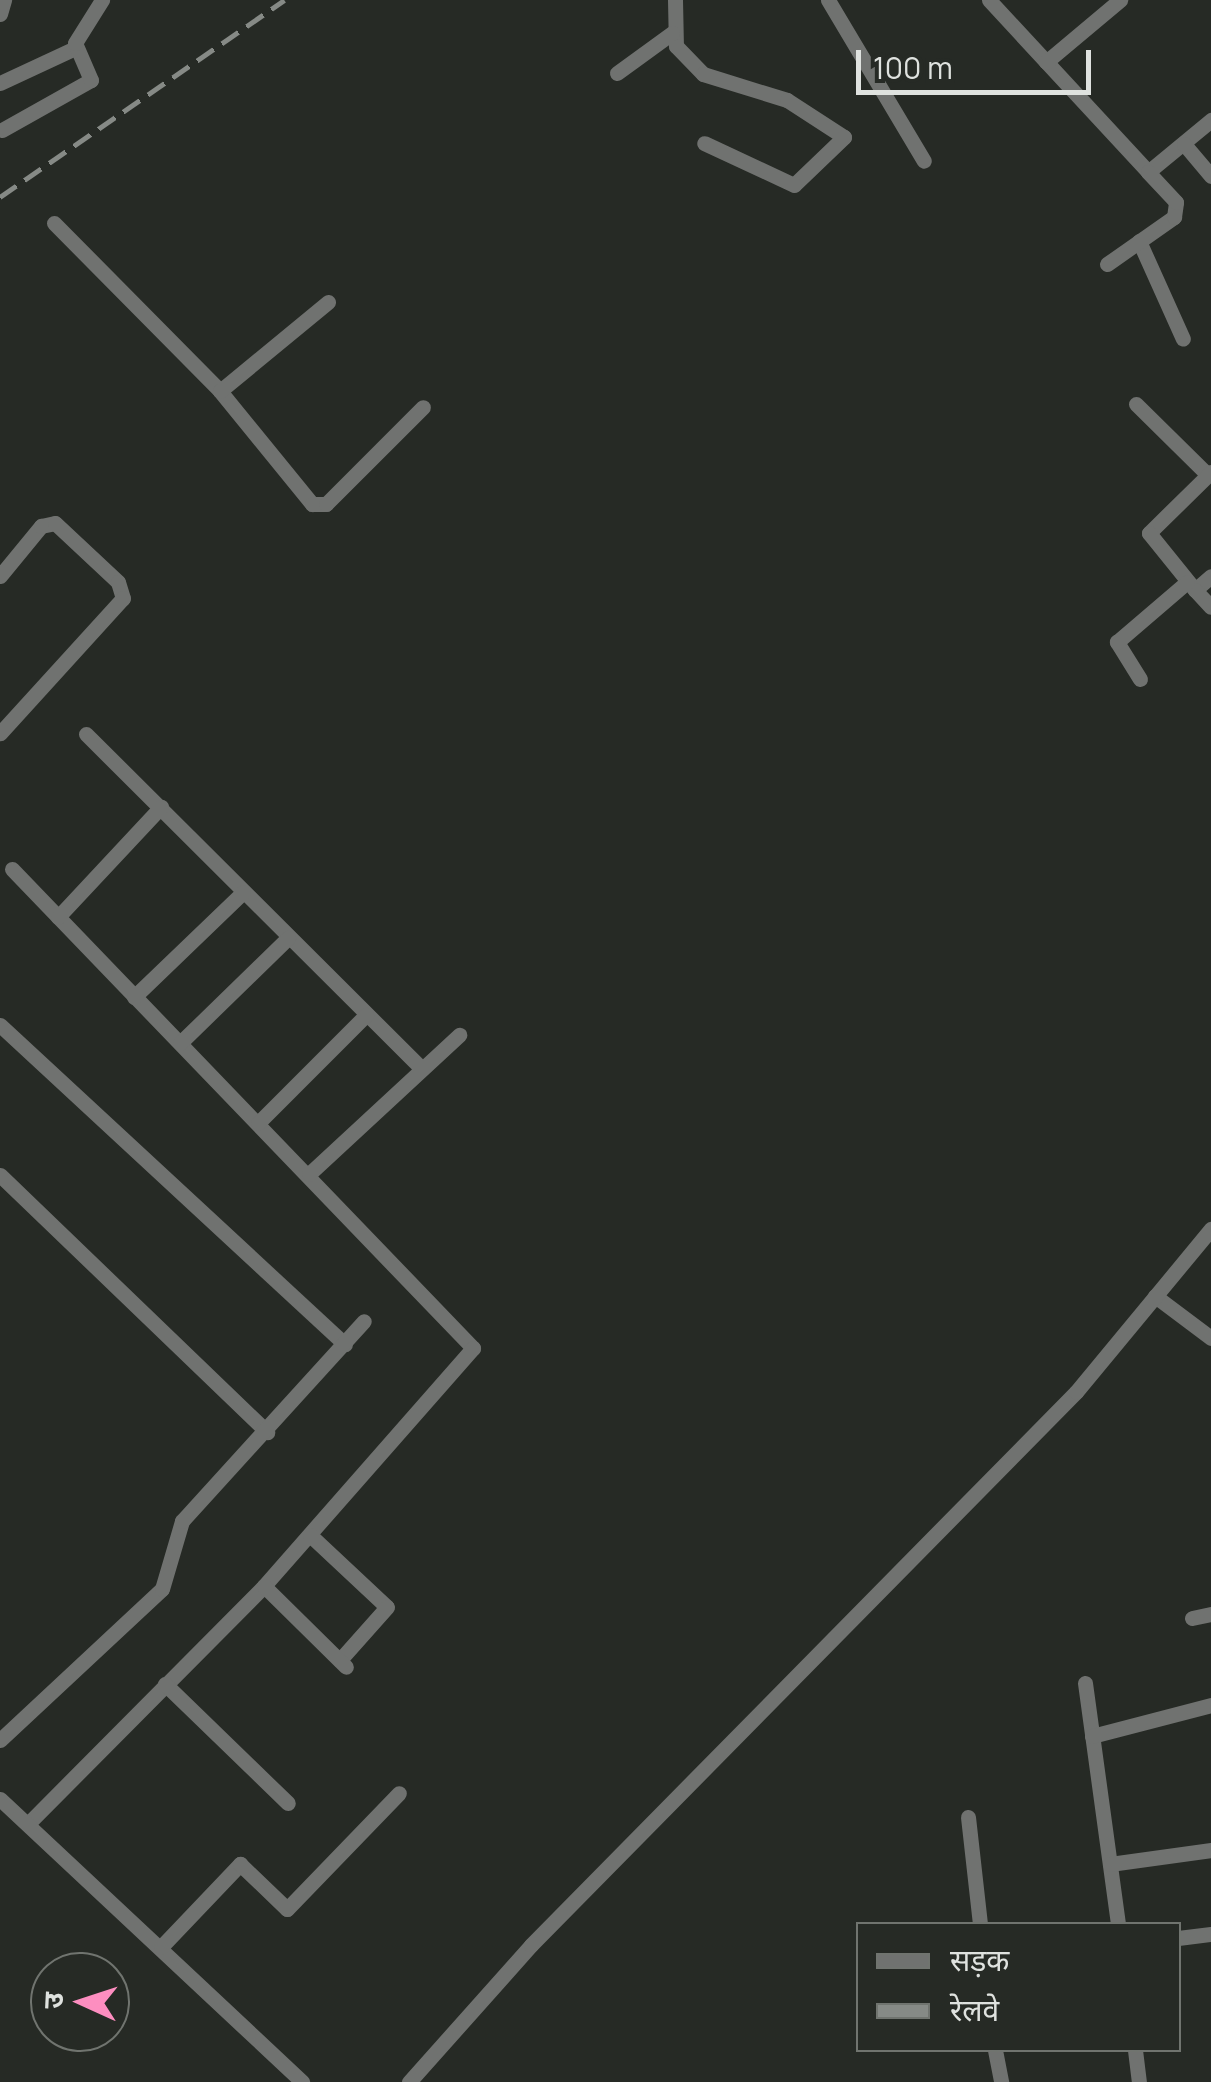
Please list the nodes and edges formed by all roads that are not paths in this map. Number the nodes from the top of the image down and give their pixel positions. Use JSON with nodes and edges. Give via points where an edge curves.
{"nodes":[{"id":1,"x":4,"y":0,"type":"edge"},
{"id":2,"x":102,"y":0,"type":"edge"},
{"id":3,"x":675,"y":0,"type":"edge"},
{"id":4,"x":828,"y":0,"type":"edge"},
{"id":5,"x":989,"y":0,"type":"edge"},
{"id":6,"x":1120,"y":0,"type":"edge"},
{"id":7,"x":0,"y":14,"type":"edge"},
{"id":8,"x":672,"y":33,"type":"junction"},
{"id":9,"x":75,"y":48,"type":"junction"},
{"id":10,"x":1046,"y":62,"type":"junction"},
{"id":11,"x":617,"y":73,"type":"dead end"},
{"id":12,"x":0,"y":83,"type":"edge"},
{"id":13,"x":1211,"y":120,"type":"edge"},
{"id":14,"x":2,"y":130,"type":"edge"},
{"id":15,"x":704,"y":144,"type":"dead end"},
{"id":16,"x":1184,"y":144,"type":"junction"},
{"id":17,"x":924,"y":161,"type":"dead end"},
{"id":18,"x":1148,"y":172,"type":"junction"},
{"id":19,"x":1211,"y":176,"type":"edge"},
{"id":20,"x":54,"y":223,"type":"dead end"},
{"id":21,"x":1140,"y":241,"type":"junction"},
{"id":22,"x":1107,"y":264,"type":"dead end"},
{"id":23,"x":328,"y":302,"type":"dead end"},
{"id":24,"x":1183,"y":339,"type":"dead end"},
{"id":25,"x":220,"y":391,"type":"junction"},
{"id":26,"x":1136,"y":404,"type":"dead end"},
{"id":27,"x":423,"y":407,"type":"dead end"},
{"id":28,"x":1210,"y":473,"type":"edge"},
{"id":29,"x":2,"y":571,"type":"edge"},
{"id":30,"x":1211,"y":576,"type":"edge"},
{"id":31,"x":1191,"y":586,"type":"junction"},
{"id":32,"x":1211,"y":608,"type":"edge"},
{"id":33,"x":1140,"y":679,"type":"dead end"},
{"id":34,"x":0,"y":733,"type":"edge"},
{"id":35,"x":86,"y":734,"type":"dead end"},
{"id":36,"x":161,"y":806,"type":"junction"},
{"id":37,"x":12,"y":869,"type":"dead end"},
{"id":38,"x":243,"y":892,"type":"junction"},
{"id":39,"x":58,"y":917,"type":"junction"},
{"id":40,"x":288,"y":938,"type":"junction"},
{"id":41,"x":134,"y":997,"type":"junction"},
{"id":42,"x":366,"y":1015,"type":"junction"},
{"id":43,"x":0,"y":1026,"type":"edge"},
{"id":44,"x":459,"y":1035,"type":"dead end"},
{"id":45,"x":180,"y":1043,"type":"junction"},
{"id":46,"x":422,"y":1069,"type":"junction"},
{"id":47,"x":258,"y":1123,"type":"junction"},
{"id":48,"x":309,"y":1174,"type":"junction"},
{"id":49,"x":0,"y":1176,"type":"edge"},
{"id":50,"x":1211,"y":1230,"type":"edge"},
{"id":51,"x":1155,"y":1296,"type":"junction"},
{"id":52,"x":364,"y":1321,"type":"dead end"},
{"id":53,"x":1211,"y":1338,"type":"edge"},
{"id":54,"x":345,"y":1344,"type":"junction"},
{"id":55,"x":267,"y":1432,"type":"junction"},
{"id":56,"x":310,"y":1535,"type":"junction"},
{"id":57,"x":264,"y":1586,"type":"junction"},
{"id":58,"x":1211,"y":1614,"type":"edge"},
{"id":59,"x":1192,"y":1618,"type":"dead end"},
{"id":60,"x":1085,"y":1683,"type":"dead end"},
{"id":61,"x":164,"y":1684,"type":"junction"},
{"id":62,"x":1211,"y":1705,"type":"edge"},
{"id":63,"x":1092,"y":1736,"type":"junction"},
{"id":64,"x":0,"y":1740,"type":"edge"},
{"id":65,"x":399,"y":1793,"type":"dead end"},
{"id":66,"x":0,"y":1799,"type":"edge"},
{"id":67,"x":288,"y":1803,"type":"dead end"},
{"id":68,"x":968,"y":1817,"type":"dead end"},
{"id":69,"x":28,"y":1824,"type":"junction"},
{"id":70,"x":1210,"y":1850,"type":"edge"},
{"id":71,"x":1110,"y":1864,"type":"junction"},
{"id":72,"x":980,"y":1922,"type":"edge"},
{"id":73,"x":1118,"y":1922,"type":"edge"},
{"id":74,"x":1211,"y":1934,"type":"edge"},
{"id":75,"x":1181,"y":1938,"type":"edge"},
{"id":76,"x":161,"y":1946,"type":"junction"},
{"id":77,"x":993,"y":2052,"type":"edge"},
{"id":78,"x":1135,"y":2052,"type":"edge"},
{"id":79,"x":302,"y":2082,"type":"edge"},
{"id":80,"x":409,"y":2082,"type":"edge"},
{"id":81,"x":1000,"y":2082,"type":"edge"},
{"id":82,"x":1139,"y":2082,"type":"edge"}],
"edges":[{"from":1,"to":7,"type":"street"},
{"from":2,"to":9,"type":"street"},
{"from":3,"to":8,"type":"street"},
{"from":4,"to":17,"type":"street"},
{"from":5,"to":10,"type":"street"},
{"from":6,"to":10,"type":"street"},
{"from":8,"to":11,"type":"street"},
{"from":8,"to":15,"type":"street","via":[[704,74],[787,100],[844,136],[801,185]]},
{"from":9,"to":12,"type":"street"},
{"from":9,"to":14,"type":"street","via":[[91,80]]},
{"from":10,"to":18,"type":"street"},
{"from":13,"to":16,"type":"street"},
{"from":16,"to":18,"type":"street"},
{"from":16,"to":19,"type":"street"},
{"from":18,"to":21,"type":"street","via":[[1177,208]]},
{"from":20,"to":25,"type":"street"},
{"from":21,"to":22,"type":"street"},
{"from":21,"to":24,"type":"street"},
{"from":23,"to":25,"type":"street"},
{"from":25,"to":27,"type":"street","via":[[321,507]]},
{"from":26,"to":28,"type":"street"},
{"from":28,"to":31,"type":"street","via":[[1149,533]]},
{"from":29,"to":34,"type":"street","via":[[41,526],[55,523],[118,582],[123,598]]},
{"from":30,"to":31,"type":"street"},
{"from":31,"to":32,"type":"street"},
{"from":31,"to":33,"type":"street","via":[[1117,642]]},
{"from":35,"to":36,"type":"street"},
{"from":36,"to":38,"type":"street"},
{"from":36,"to":39,"type":"street"},
{"from":37,"to":39,"type":"street"},
{"from":38,"to":40,"type":"street"},
{"from":38,"to":41,"type":"street"},
{"from":39,"to":41,"type":"street"},
{"from":40,"to":42,"type":"street"},
{"from":40,"to":45,"type":"street"},
{"from":41,"to":45,"type":"street"},
{"from":42,"to":46,"type":"street"},
{"from":42,"to":47,"type":"street"},
{"from":43,"to":54,"type":"street"},
{"from":44,"to":46,"type":"street"},
{"from":45,"to":47,"type":"street"},
{"from":46,"to":48,"type":"street"},
{"from":47,"to":48,"type":"street"},
{"from":48,"to":56,"type":"street","via":[[473,1348]]},
{"from":49,"to":55,"type":"street"},
{"from":50,"to":51,"type":"street"},
{"from":51,"to":53,"type":"street"},
{"from":51,"to":80,"type":"street","via":[[1076,1392],[531,1945]]},
{"from":52,"to":54,"type":"street"},
{"from":54,"to":55,"type":"street"},
{"from":55,"to":64,"type":"street","via":[[176,1529],[162,1589]]},
{"from":56,"to":57,"type":"street"},
{"from":56,"to":57,"type":"street","via":[[387,1607],[343,1664]]},
{"from":57,"to":61,"type":"street"},
{"from":58,"to":59,"type":"street"},
{"from":60,"to":63,"type":"street"},
{"from":61,"to":67,"type":"street"},
{"from":61,"to":69,"type":"street"},
{"from":62,"to":63,"type":"street"},
{"from":63,"to":71,"type":"street"},
{"from":65,"to":76,"type":"street","via":[[287,1908],[240,1864]]},
{"from":66,"to":69,"type":"street"},
{"from":68,"to":72,"type":"street"},
{"from":69,"to":76,"type":"street"},
{"from":70,"to":71,"type":"street"},
{"from":71,"to":73,"type":"street"},
{"from":74,"to":75,"type":"street"},
{"from":76,"to":79,"type":"street"},
{"from":77,"to":81,"type":"street"},
{"from":78,"to":82,"type":"street"}]}
